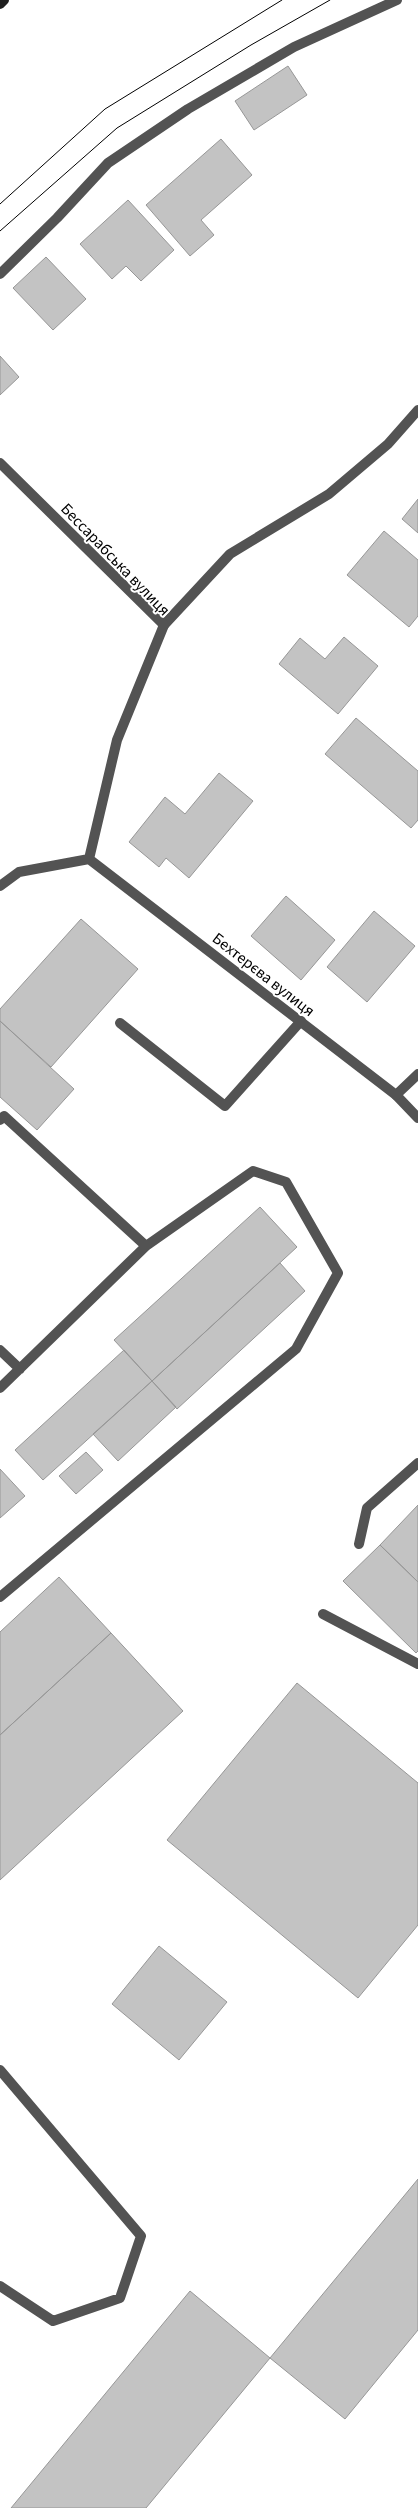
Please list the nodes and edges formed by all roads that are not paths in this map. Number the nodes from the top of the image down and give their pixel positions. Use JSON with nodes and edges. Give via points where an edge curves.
{"nodes":[{"id":1,"x":4,"y":0,"type":"edge"},
{"id":2,"x":397,"y":0,"type":"edge"},
{"id":3,"x":0,"y":4,"type":"edge"},
{"id":4,"x":0,"y":274,"type":"edge"},
{"id":5,"x":418,"y":410,"type":"edge"},
{"id":6,"x":0,"y":463,"type":"edge"},
{"id":7,"x":164,"y":625,"type":"junction"},
{"id":8,"x":89,"y":859,"type":"junction"},
{"id":9,"x":0,"y":886,"type":"edge"},
{"id":10,"x":301,"y":1022,"type":"junction"},
{"id":11,"x":120,"y":1023,"type":"dead end"},
{"id":12,"x":418,"y":1074,"type":"edge"},
{"id":13,"x":396,"y":1095,"type":"junction"},
{"id":14,"x":418,"y":1118,"type":"edge"},
{"id":15,"x":0,"y":1120,"type":"edge"},
{"id":16,"x":146,"y":1246,"type":"junction"},
{"id":17,"x":0,"y":1350,"type":"edge"},
{"id":18,"x":20,"y":1369,"type":"junction"},
{"id":19,"x":0,"y":1388,"type":"edge"},
{"id":20,"x":418,"y":1463,"type":"edge"},
{"id":21,"x":359,"y":1544,"type":"dead end"},
{"id":22,"x":0,"y":1597,"type":"edge"},
{"id":23,"x":323,"y":1614,"type":"dead end"},
{"id":24,"x":418,"y":1664,"type":"edge"},
{"id":25,"x":0,"y":2070,"type":"edge"},
{"id":26,"x":0,"y":2286,"type":"edge"}],
"edges":[{"from":1,"to":3,"type":"main road"},
{"from":2,"to":4,"type":"street","via":[[294,47],[188,109],[108,163]]},
{"from":5,"to":7,"type":"street","via":[[388,444],[329,494],[230,554]]},
{"from":6,"to":7,"type":"street","name":"Бессарабська вулиця"},
{"from":7,"to":8,"type":"street","name":"Бессарабська вулиця","via":[[117,740]]},
{"from":8,"to":9,"type":"street","via":[[19,872]]},
{"from":8,"to":10,"type":"street","name":"Бехтерєва вулиця"},
{"from":10,"to":11,"type":"street","via":[[225,1106]]},
{"from":10,"to":13,"type":"street","name":"Бехтерєва вулиця"},
{"from":12,"to":13,"type":"street"},
{"from":13,"to":14,"type":"street","name":"Бехтерєва вулиця"},
{"from":15,"to":16,"type":"street","via":[[4,1116]]},
{"from":16,"to":18,"type":"street"},
{"from":16,"to":22,"type":"street","via":[[253,1171],[286,1182],[338,1274],[296,1349]]},
{"from":17,"to":18,"type":"street"},
{"from":18,"to":19,"type":"street"},
{"from":20,"to":21,"type":"street","via":[[366,1508]]},
{"from":23,"to":24,"type":"street"},
{"from":25,"to":26,"type":"street","via":[[141,2236],[120,2298],[53,2321]]}]}
